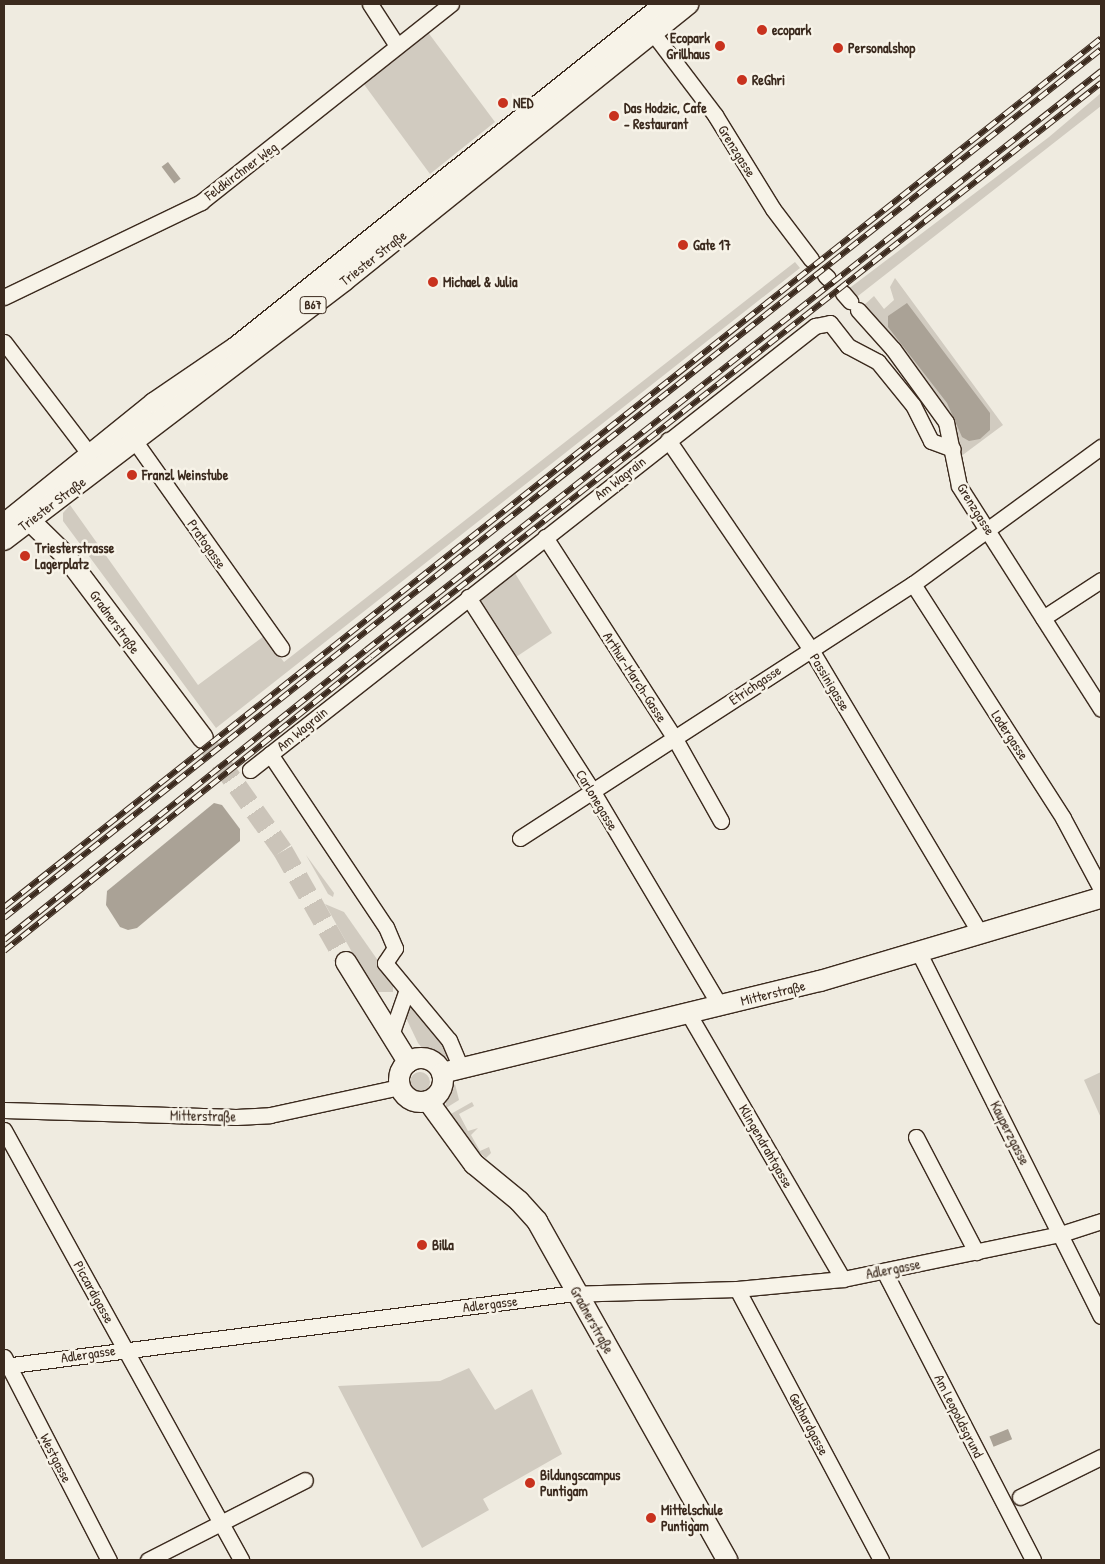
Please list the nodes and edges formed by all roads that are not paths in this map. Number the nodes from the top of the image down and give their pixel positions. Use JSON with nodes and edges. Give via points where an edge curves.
{"nodes":[{"id":1,"x":370,"y":4,"type":"edge"},
{"id":2,"x":451,"y":4,"type":"edge"},
{"id":3,"x":665,"y":4,"type":"edge"},
{"id":4,"x":689,"y":4,"type":"edge"},
{"id":5,"x":649,"y":27,"type":"junction"},
{"id":6,"x":396,"y":44,"type":"junction"},
{"id":7,"x":811,"y":259,"type":"dead end"},
{"id":8,"x":4,"y":297,"type":"edge"},
{"id":9,"x":850,"y":301,"type":"dead end"},
{"id":10,"x":4,"y":342,"type":"edge"},
{"id":11,"x":134,"y":440,"type":"junction"},
{"id":12,"x":668,"y":440,"type":"junction"},
{"id":13,"x":1101,"y":447,"type":"edge"},
{"id":14,"x":953,"y":449,"type":"junction"},
{"id":15,"x":91,"y":456,"type":"junction"},
{"id":16,"x":25,"y":516,"type":"junction"},
{"id":17,"x":4,"y":524,"type":"edge"},
{"id":18,"x":989,"y":530,"type":"junction"},
{"id":19,"x":545,"y":537,"type":"junction"},
{"id":20,"x":4,"y":540,"type":"edge"},
{"id":21,"x":1101,"y":580,"type":"edge"},
{"id":22,"x":913,"y":584,"type":"junction"},
{"id":23,"x":468,"y":597,"type":"junction"},
{"id":24,"x":1043,"y":618,"type":"junction"},
{"id":25,"x":281,"y":648,"type":"dead end"},
{"id":26,"x":810,"y":648,"type":"junction"},
{"id":27,"x":1101,"y":709,"type":"edge"},
{"id":28,"x":203,"y":738,"type":"tunnel mouth"},
{"id":29,"x":675,"y":739,"type":"junction"},
{"id":30,"x":270,"y":754,"type":"junction"},
{"id":31,"x":250,"y":770,"type":"dead end"},
{"id":32,"x":593,"y":792,"type":"junction"},
{"id":33,"x":721,"y":821,"type":"dead end"},
{"id":34,"x":520,"y":838,"type":"dead end"},
{"id":35,"x":1101,"y":889,"type":"edge"},
{"id":36,"x":1101,"y":898,"type":"edge"},
{"id":37,"x":980,"y":933,"type":"junction"},
{"id":38,"x":918,"y":951,"type":"junction"},
{"id":39,"x":346,"y":962,"type":"tunnel mouth"},
{"id":40,"x":406,"y":992,"type":"junction"},
{"id":41,"x":720,"y":1006,"type":"junction"},
{"id":42,"x":688,"y":1013,"type":"junction"},
{"id":43,"x":392,"y":1032,"type":"junction"},
{"id":44,"x":408,"y":1062,"type":"junction"},
{"id":45,"x":461,"y":1068,"type":"junction"},
{"id":46,"x":442,"y":1073,"type":"junction"},
{"id":47,"x":400,"y":1088,"type":"junction"},
{"id":48,"x":428,"y":1101,"type":"junction"},
{"id":49,"x":4,"y":1110,"type":"edge"},
{"id":50,"x":4,"y":1130,"type":"edge"},
{"id":51,"x":916,"y":1138,"type":"dead end"},
{"id":52,"x":1101,"y":1221,"type":"edge"},
{"id":53,"x":1061,"y":1234,"type":"junction"},
{"id":54,"x":976,"y":1252,"type":"junction"},
{"id":55,"x":884,"y":1271,"type":"junction"},
{"id":56,"x":843,"y":1279,"type":"junction"},
{"id":57,"x":736,"y":1289,"type":"junction"},
{"id":58,"x":578,"y":1294,"type":"junction"},
{"id":59,"x":1101,"y":1316,"type":"edge"},
{"id":60,"x":126,"y":1349,"type":"junction"},
{"id":61,"x":5,"y":1363,"type":"edge"},
{"id":62,"x":1101,"y":1457,"type":"edge"},
{"id":63,"x":305,"y":1480,"type":"dead end"},
{"id":64,"x":1020,"y":1496,"type":"dead end"},
{"id":65,"x":222,"y":1524,"type":"junction"},
{"id":66,"x":109,"y":1560,"type":"edge"},
{"id":67,"x":148,"y":1560,"type":"edge"},
{"id":68,"x":241,"y":1560,"type":"edge"},
{"id":69,"x":727,"y":1560,"type":"edge"},
{"id":70,"x":881,"y":1560,"type":"edge"},
{"id":71,"x":1033,"y":1560,"type":"edge"}],
"edges":[{"from":1,"to":6,"type":"street"},
{"from":2,"to":6,"type":"street","name":"Feldkirchner Weg"},
{"from":3,"to":5,"type":"main road","name":"Triester Straße","number":"B67"},
{"from":4,"to":5,"type":"main road","name":"Triester Straße","number":"B67"},
{"from":5,"to":7,"type":"street","name":"Grenzgasse","via":[[715,115],[773,209]]},
{"from":5,"to":11,"type":"main road","name":"Triester Straße","number":"B67","via":[[351,276]]},
{"from":5,"to":15,"type":"main road","name":"Triester Straße","number":"B67","via":[[558,86],[236,347],[163,396]]},
{"from":6,"to":8,"type":"street","name":"Feldkirchner Weg","via":[[314,114],[201,202]]},
{"from":9,"to":14,"type":"street","name":"Grenzgasse","via":[[883,336],[938,410],[946,422]]},
{"from":10,"to":15,"type":"street"},
{"from":11,"to":16,"type":"main road","name":"Triester Straße","number":"B67"},
{"from":11,"to":25,"type":"street","name":"Pratogasse"},
{"from":12,"to":14,"type":"street","name":"Am Wagrain","via":[[803,333],[830,323],[848,346],[878,362],[890,375],[917,412],[931,441]]},
{"from":12,"to":19,"type":"street","name":"Am Wagrain"},
{"from":12,"to":26,"type":"street","name":"Passinigasse"},
{"from":13,"to":18,"type":"street","name":"Etrichgasse"},
{"from":14,"to":18,"type":"street","name":"Grenzgasse","via":[[959,486]]},
{"from":15,"to":16,"type":"main road","name":"Triester Straße","number":"B67"},
{"from":16,"to":17,"type":"main road","name":"Triester Straße","number":"B67"},
{"from":16,"to":20,"type":"main road","name":"Triester Straße","number":"B67"},
{"from":16,"to":28,"type":"main road","name":"Gradnerstraße","via":[[65,556]]},
{"from":18,"to":22,"type":"street","name":"Etrichgasse"},
{"from":18,"to":24,"type":"street","name":"Grenzgasse"},
{"from":19,"to":23,"type":"street","name":"Am Wagrain"},
{"from":19,"to":29,"type":"street","name":"Arthur-March-Gasse"},
{"from":21,"to":24,"type":"street"},
{"from":22,"to":26,"type":"street","name":"Etrichgasse"},
{"from":22,"to":35,"type":"street","name":"Lodergasse","via":[[1063,818]]},
{"from":23,"to":30,"type":"street","name":"Am Wagrain"},
{"from":23,"to":32,"type":"street","name":"Carlonegasse"},
{"from":24,"to":27,"type":"street","name":"Grenzgasse"},
{"from":26,"to":29,"type":"street","name":"Etrichgasse"},
{"from":26,"to":37,"type":"street","name":"Passinigasse"},
{"from":29,"to":32,"type":"street","name":"Etrichgasse"},
{"from":29,"to":33,"type":"street","name":"Arthur-March-Gasse"},
{"from":30,"to":31,"type":"street","name":"Am Wagrain"},
{"from":30,"to":40,"type":"street","name":"Am Wagrain","via":[[386,927],[395,948],[385,963]]},
{"from":32,"to":34,"type":"street","name":"Etrichgasse"},
{"from":32,"to":41,"type":"street","name":"Carlonegasse"},
{"from":36,"to":37,"type":"main road","name":"Mitterstraße"},
{"from":37,"to":38,"type":"main road","name":"Mitterstraße"},
{"from":38,"to":41,"type":"main road","name":"Mitterstraße","via":[[820,981]]},
{"from":38,"to":53,"type":"street","name":"Kauperzgasse"},
{"from":39,"to":43,"type":"main road"},
{"from":40,"to":43,"type":"street"},
{"from":40,"to":45,"type":"street","name":"Am Wagrain","via":[[450,1040]]},
{"from":41,"to":42,"type":"main road","name":"Mitterstraße"},
{"from":42,"to":45,"type":"main road","name":"Mitterstraße"},
{"from":42,"to":56,"type":"street","name":"Klingendrahtgasse"},
{"from":43,"to":44,"type":"main road"},
{"from":44,"to":46,"type":"main road","via":[[427,1059]]},
{"from":44,"to":47,"type":"main road","via":[[400,1072]]},
{"from":45,"to":46,"type":"main road","name":"Mitterstraße"},
{"from":46,"to":48,"type":"main road","via":[[441,1091]]},
{"from":47,"to":48,"type":"main road","via":[[411,1100]]},
{"from":47,"to":49,"type":"street","name":"Mitterstraße","via":[[270,1114],[236,1117]]},
{"from":48,"to":58,"type":"main road","name":"Gradnerstraße","via":[[474,1164],[519,1201],[537,1221]]},
{"from":50,"to":60,"type":"street","name":"Piccardigasse"},
{"from":51,"to":54,"type":"street"},
{"from":52,"to":53,"type":"street","name":"Adlergasse"},
{"from":53,"to":54,"type":"street","name":"Adlergasse"},
{"from":53,"to":59,"type":"street","name":"Kauperzgasse"},
{"from":54,"to":55,"type":"street","name":"Adlergasse"},
{"from":55,"to":56,"type":"street","name":"Adlergasse"},
{"from":55,"to":71,"type":"street","name":"Am Leopoldsgrund"},
{"from":56,"to":57,"type":"street","name":"Adlergasse"},
{"from":57,"to":58,"type":"street","name":"Adlergasse"},
{"from":57,"to":70,"type":"street","name":"Gebhardgasse"},
{"from":58,"to":60,"type":"street","name":"Adlergasse"},
{"from":58,"to":69,"type":"main road","name":"Gradnerstraße"},
{"from":60,"to":61,"type":"street","name":"Adlergasse"},
{"from":60,"to":65,"type":"street","name":"Piccardigasse"},
{"from":61,"to":66,"type":"street","name":"Westgasse"},
{"from":62,"to":64,"type":"street"},
{"from":63,"to":65,"type":"street"},
{"from":65,"to":67,"type":"street"},
{"from":65,"to":68,"type":"street","name":"Piccardigasse"}]}
